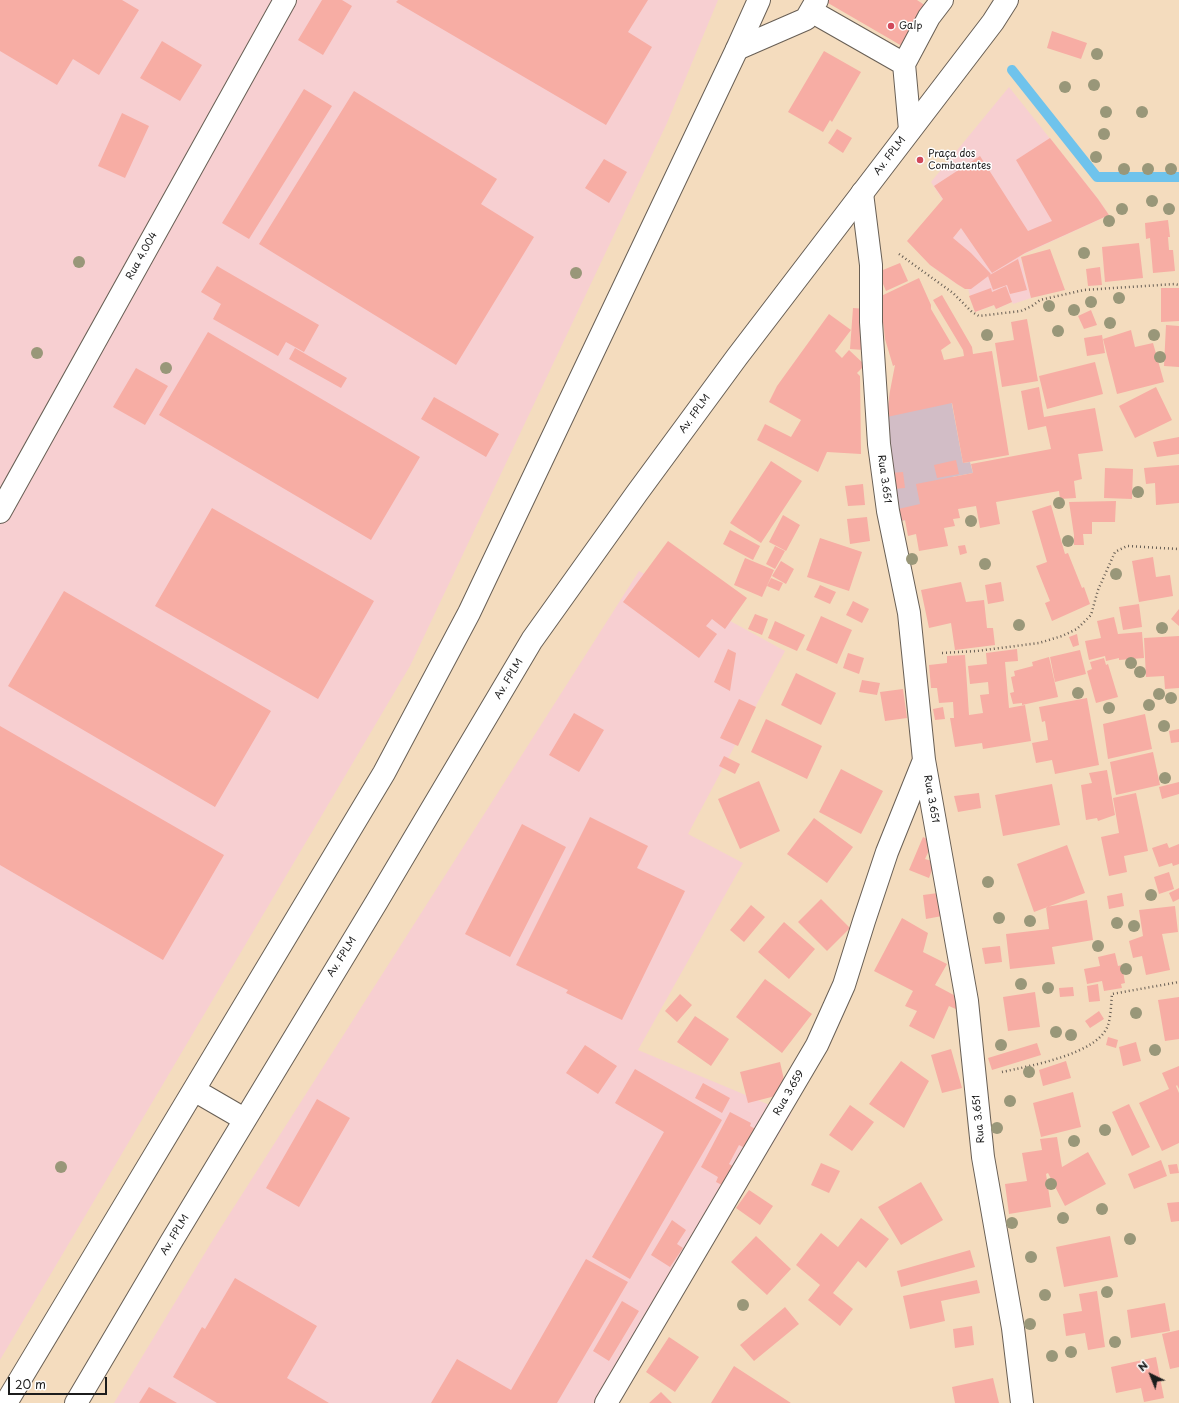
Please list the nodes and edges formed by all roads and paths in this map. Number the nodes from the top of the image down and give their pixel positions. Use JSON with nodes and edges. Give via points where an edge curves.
{"nodes":[{"id":1,"x":285,"y":0,"type":"edge"},
{"id":2,"x":759,"y":0,"type":"edge"},
{"id":3,"x":942,"y":0,"type":"edge"},
{"id":4,"x":1007,"y":0,"type":"edge"},
{"id":5,"x":814,"y":5,"type":"edge"},
{"id":6,"x":737,"y":49,"type":"junction"},
{"id":7,"x":904,"y":64,"type":"junction"},
{"id":8,"x":910,"y":130,"type":"junction"},
{"id":9,"x":862,"y":193,"type":"junction"},
{"id":10,"x":866,"y":231,"type":"junction"},
{"id":11,"x":1179,"y":285,"type":"edge"},
{"id":12,"x":0,"y":512,"type":"edge"},
{"id":13,"x":1179,"y":549,"type":"edge"},
{"id":14,"x":913,"y":654,"type":"junction"},
{"id":15,"x":924,"y":760,"type":"junction"},
{"id":16,"x":1179,"y":982,"type":"edge"},
{"id":17,"x":975,"y":1079,"type":"junction"},
{"id":18,"x":194,"y":1090,"type":"junction"},
{"id":19,"x":244,"y":1119,"type":"junction"},
{"id":20,"x":6,"y":1403,"type":"edge"},
{"id":21,"x":76,"y":1403,"type":"edge"},
{"id":22,"x":606,"y":1403,"type":"edge"},
{"id":23,"x":1022,"y":1403,"type":"edge"}],
"edges":[{"from":1,"to":12,"type":"main road","name":"Rua 4.004"},
{"from":2,"to":6,"type":"main road"},
{"from":3,"to":7,"type":"main road","via":[[929,16]]},
{"from":4,"to":8,"type":"main road","name":"Av. FPLM"},
{"from":5,"to":6,"type":"main road","via":[[806,19]]},
{"from":5,"to":7,"type":"main road"},
{"from":6,"to":18,"type":"main road","via":[[469,613],[384,773]]},
{"from":7,"to":8,"type":"main road"},
{"from":8,"to":9,"type":"main road","name":"Av. FPLM"},
{"from":9,"to":10,"type":"main road","name":"Rua 3.651"},
{"from":9,"to":19,"type":"main road","name":"Av. FPLM","via":[[710,394],[532,640],[372,910]]},
{"from":10,"to":11,"type":"path","via":[[953,293],[979,316],[1021,311],[1040,300],[1084,290]]},
{"from":10,"to":14,"type":"main road","name":"Rua 3.651","via":[[871,265],[871,322],[879,444],[888,511],[910,614]]},
{"from":13,"to":14,"type":"path","via":[[1127,546],[1115,552],[1098,590],[1091,615],[1077,628],[1062,636],[1039,643],[977,651]]},
{"from":14,"to":15,"type":"main road","name":"Rua 3.651"},
{"from":15,"to":17,"type":"main road","name":"Rua 3.651","via":[[967,1001]]},
{"from":15,"to":22,"type":"main road","name":"Rua 3.659","via":[[887,852],[844,985],[817,1045]]},
{"from":16,"to":17,"type":"path","via":[[1112,994],[1108,1026],[1099,1039],[1086,1048],[1052,1060]]},
{"from":17,"to":23,"type":"main road","name":"Rua 3.651","via":[[983,1157],[1013,1328]]},
{"from":18,"to":19,"type":"main road"},
{"from":18,"to":20,"type":"main road"},
{"from":19,"to":21,"type":"main road","name":"Av. FPLM"}]}
